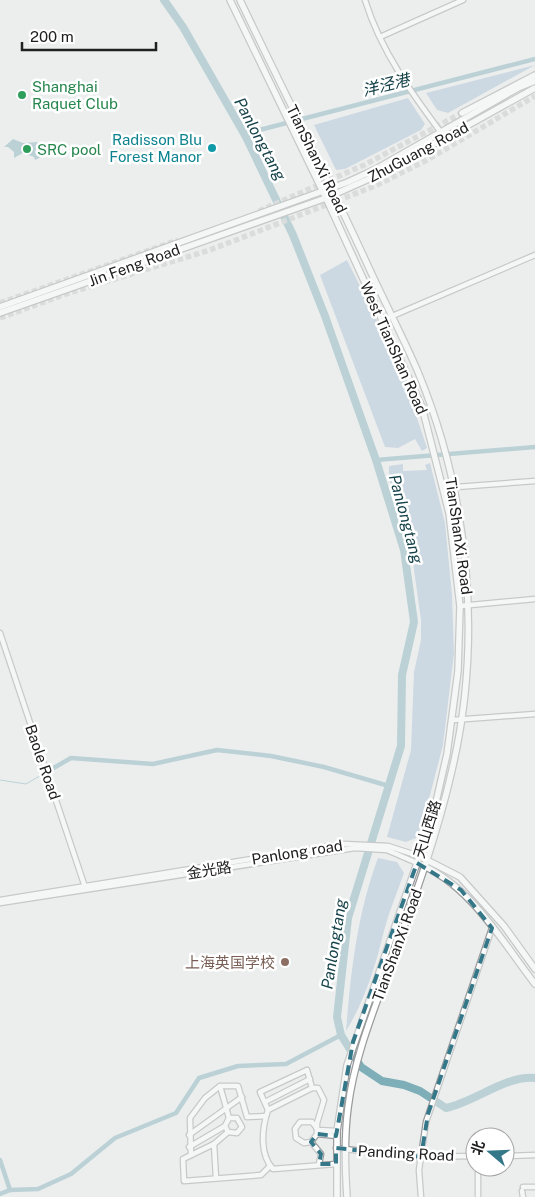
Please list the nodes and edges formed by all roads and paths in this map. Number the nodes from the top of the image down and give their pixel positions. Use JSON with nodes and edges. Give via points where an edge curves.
{"nodes":[{"id":1,"x":230,"y":0,"type":"edge"},
{"id":2,"x":240,"y":0,"type":"edge"},
{"id":3,"x":365,"y":0,"type":"edge"},
{"id":4,"x":463,"y":0,"type":"edge"},
{"id":5,"x":380,"y":37,"type":"junction"},
{"id":6,"x":535,"y":75,"type":"edge"},
{"id":7,"x":535,"y":81,"type":"edge"},
{"id":8,"x":535,"y":88,"type":"edge"},
{"id":9,"x":462,"y":113,"type":"tunnel mouth"},
{"id":10,"x":441,"y":132,"type":"junction"},
{"id":11,"x":294,"y":133,"type":"joint"},
{"id":12,"x":445,"y":138,"type":"junction"},
{"id":13,"x":332,"y":187,"type":"junction"},
{"id":14,"x":322,"y":190,"type":"junction"},
{"id":15,"x":335,"y":194,"type":"junction"},
{"id":16,"x":326,"y":198,"type":"junction"},
{"id":17,"x":268,"y":214,"type":"junction"},
{"id":18,"x":535,"y":255,"type":"edge"},
{"id":19,"x":0,"y":307,"type":"edge"},
{"id":20,"x":0,"y":313,"type":"edge"},
{"id":21,"x":393,"y":317,"type":"junction"},
{"id":22,"x":383,"y":320,"type":"junction"},
{"id":23,"x":535,"y":481,"type":"edge"},
{"id":24,"x":453,"y":487,"type":"junction"},
{"id":25,"x":444,"y":488,"type":"junction"},
{"id":26,"x":535,"y":599,"type":"edge"},
{"id":27,"x":469,"y":604,"type":"junction"},
{"id":28,"x":460,"y":606,"type":"junction"},
{"id":29,"x":0,"y":633,"type":"edge"},
{"id":30,"x":535,"y":714,"type":"edge"},
{"id":31,"x":462,"y":718,"type":"junction"},
{"id":32,"x":453,"y":720,"type":"junction"},
{"id":33,"x":387,"y":848,"type":"junction"},
{"id":34,"x":419,"y":856,"type":"junction"},
{"id":35,"x":428,"y":860,"type":"junction"},
{"id":36,"x":417,"y":863,"type":"junction"},
{"id":37,"x":425,"y":867,"type":"junction"},
{"id":38,"x":86,"y":888,"type":"junction"},
{"id":39,"x":0,"y":900,"type":"edge"},
{"id":40,"x":0,"y":904,"type":"edge"},
{"id":41,"x":492,"y":928,"type":"junction"},
{"id":42,"x":535,"y":969,"type":"edge"},
{"id":43,"x":535,"y":984,"type":"edge"},
{"id":44,"x":310,"y":1079,"type":"junction"},
{"id":45,"x":220,"y":1086,"type":"junction"},
{"id":46,"x":312,"y":1088,"type":"junction"},
{"id":47,"x":242,"y":1097,"type":"junction"},
{"id":48,"x":265,"y":1102,"type":"junction"},
{"id":49,"x":226,"y":1108,"type":"junction"},
{"id":50,"x":268,"y":1110,"type":"junction"},
{"id":51,"x":247,"y":1116,"type":"junction"},
{"id":52,"x":266,"y":1116,"type":"junction"},
{"id":53,"x":229,"y":1118,"type":"junction"},
{"id":54,"x":241,"y":1121,"type":"junction"},
{"id":55,"x":225,"y":1126,"type":"junction"},
{"id":56,"x":228,"y":1132,"type":"junction"},
{"id":57,"x":318,"y":1132,"type":"junction"},
{"id":58,"x":337,"y":1134,"type":"junction"},
{"id":59,"x":189,"y":1135,"type":"junction"},
{"id":60,"x":311,"y":1142,"type":"junction"},
{"id":61,"x":214,"y":1144,"type":"junction"},
{"id":62,"x":189,"y":1147,"type":"junction"},
{"id":63,"x":336,"y":1148,"type":"junction"},
{"id":64,"x":535,"y":1148,"type":"edge"},
{"id":65,"x":345,"y":1149,"type":"junction"},
{"id":66,"x":191,"y":1155,"type":"junction"},
{"id":67,"x":534,"y":1155,"type":"edge"},
{"id":68,"x":465,"y":1156,"type":"edge"},
{"id":69,"x":515,"y":1156,"type":"edge"},
{"id":70,"x":420,"y":1157,"type":"junction"},
{"id":71,"x":320,"y":1164,"type":"junction"},
{"id":72,"x":336,"y":1164,"type":"junction"},
{"id":73,"x":270,"y":1166,"type":"junction"},
{"id":74,"x":478,"y":1177,"type":"edge"},
{"id":75,"x":216,"y":1178,"type":"junction"},
{"id":76,"x":535,"y":1187,"type":"edge"},
{"id":77,"x":337,"y":1197,"type":"edge"},
{"id":78,"x":347,"y":1197,"type":"edge"},
{"id":79,"x":421,"y":1197,"type":"edge"},
{"id":80,"x":478,"y":1197,"type":"edge"},
{"id":81,"x":523,"y":1197,"type":"edge"}],
"edges":[{"from":1,"to":11,"type":"main road","name":"TianShanXi Road"},
{"from":2,"to":13,"type":"main road","name":"TianShanXi Road"},
{"from":3,"to":5,"type":"street"},
{"from":4,"to":5,"type":"street"},
{"from":5,"to":10,"type":"street","via":[[404,82]]},
{"from":6,"to":9,"type":"main road"},
{"from":7,"to":10,"type":"main road"},
{"from":8,"to":12,"type":"main road","name":"ZhuGuang Road"},
{"from":10,"to":12,"type":"street"},
{"from":10,"to":13,"type":"main road","via":[[376,169]]},
{"from":11,"to":14,"type":"main road","name":"West TianShan Road"},
{"from":12,"to":15,"type":"main road","name":"ZhuGuang Road","via":[[380,174]]},
{"from":13,"to":14,"type":"main road"},
{"from":13,"to":15,"type":"main road","name":"TianShanXi Road"},
{"from":14,"to":16,"type":"main road","name":"West TianShan Road"},
{"from":14,"to":17,"type":"main road"},
{"from":15,"to":16,"type":"main road","name":"ZhuGuang Road"},
{"from":15,"to":21,"type":"main road","name":"TianShanXi Road"},
{"from":16,"to":17,"type":"main road","name":"ZhuGuang Road"},
{"from":16,"to":22,"type":"main road","name":"West TianShan Road"},
{"from":17,"to":19,"type":"main road"},
{"from":17,"to":20,"type":"main road","name":"Jin Feng Road"},
{"from":18,"to":21,"type":"street"},
{"from":21,"to":22,"type":"street"},
{"from":21,"to":24,"type":"main road","name":"TianShanXi Road","via":[[418,374]]},
{"from":22,"to":25,"type":"main road","name":"West TianShan Road","via":[[422,407]]},
{"from":23,"to":24,"type":"street"},
{"from":24,"to":25,"type":"street"},
{"from":24,"to":27,"type":"main road","name":"TianShanXi Road"},
{"from":25,"to":28,"type":"main road","name":"West TianShan Road"},
{"from":26,"to":27,"type":"street"},
{"from":27,"to":28,"type":"street"},
{"from":27,"to":31,"type":"main road","name":"TianShanXi Road"},
{"from":28,"to":32,"type":"main road","name":"天山西路"},
{"from":29,"to":38,"type":"street","name":"Baole Road"},
{"from":30,"to":31,"type":"street"},
{"from":31,"to":32,"type":"street"},
{"from":31,"to":35,"type":"main road","name":"TianShanXi Road","via":[[453,768]]},
{"from":32,"to":34,"type":"main road","name":"天山西路","via":[[436,802]]},
{"from":33,"to":34,"type":"street","name":"Panlong road"},
{"from":33,"to":36,"type":"street"},
{"from":33,"to":38,"type":"street","name":"Panlong road","via":[[355,846]]},
{"from":34,"to":35,"type":"main road"},
{"from":34,"to":36,"type":"main road","name":"天山西路"},
{"from":35,"to":37,"type":"main road","name":"TianShanXi Road"},
{"from":35,"to":42,"type":"main road","via":[[460,877],[504,926]]},
{"from":36,"to":37,"type":"main road"},
{"from":36,"to":58,"type":"main road","name":"天山西路","via":[[353,1042]]},
{"from":37,"to":41,"type":"main road","via":[[461,890]]},
{"from":37,"to":65,"type":"main road","name":"TianShanXi Road","via":[[362,1042],[348,1106]]},
{"from":38,"to":39,"type":"street"},
{"from":38,"to":40,"type":"street"},
{"from":41,"to":43,"type":"main road"},
{"from":41,"to":70,"type":"street","via":[[428,1114]]},
{"from":44,"to":46,"type":"street"},
{"from":44,"to":48,"type":"street"},
{"from":44,"to":48,"type":"street","via":[[307,1070],[260,1092]]},
{"from":45,"to":47,"type":"street","via":[[238,1086]]},
{"from":45,"to":49,"type":"street"},
{"from":45,"to":59,"type":"street","via":[[204,1098],[190,1118]]},
{"from":46,"to":50,"type":"street"},
{"from":46,"to":57,"type":"street","via":[[318,1088],[324,1100],[317,1123]]},
{"from":47,"to":49,"type":"street"},
{"from":47,"to":51,"type":"street"},
{"from":48,"to":50,"type":"street"},
{"from":49,"to":53,"type":"street"},
{"from":49,"to":59,"type":"street"},
{"from":50,"to":52,"type":"street"},
{"from":51,"to":52,"type":"street"},
{"from":51,"to":54,"type":"street"},
{"from":52,"to":73,"type":"street","via":[[262,1126],[266,1162]]},
{"from":53,"to":54,"type":"street"},
{"from":53,"to":55,"type":"street"},
{"from":54,"to":56,"type":"street","via":[[242,1127],[237,1133]]},
{"from":55,"to":56,"type":"street"},
{"from":55,"to":62,"type":"street"},
{"from":56,"to":61,"type":"street"},
{"from":57,"to":58,"type":"street"},
{"from":57,"to":60,"type":"street"},
{"from":57,"to":60,"type":"street","via":[[312,1122],[300,1122],[295,1129],[296,1138],[304,1143]]},
{"from":58,"to":63,"type":"main road","name":"天山西路"},
{"from":59,"to":62,"type":"street"},
{"from":60,"to":71,"type":"street","via":[[321,1154]]},
{"from":61,"to":66,"type":"street"},
{"from":61,"to":75,"type":"street"},
{"from":62,"to":66,"type":"street"},
{"from":63,"to":65,"type":"street","name":"Panding Road"},
{"from":63,"to":72,"type":"main road","name":"天山西路"},
{"from":64,"to":67,"type":"street"},
{"from":65,"to":70,"type":"street","name":"Panding Road"},
{"from":65,"to":78,"type":"main road","name":"TianShanXi Road"},
{"from":66,"to":75,"type":"street","via":[[183,1159],[184,1181]]},
{"from":67,"to":69,"type":"street"},
{"from":68,"to":70,"type":"street","name":"Panding Road"},
{"from":70,"to":79,"type":"street"},
{"from":71,"to":72,"type":"street"},
{"from":71,"to":73,"type":"street","via":[[273,1169]]},
{"from":72,"to":77,"type":"main road","name":"天山西路"},
{"from":73,"to":75,"type":"street","via":[[261,1175]]},
{"from":74,"to":80,"type":"street"},
{"from":76,"to":81,"type":"street","via":[[523,1189]]}]}
